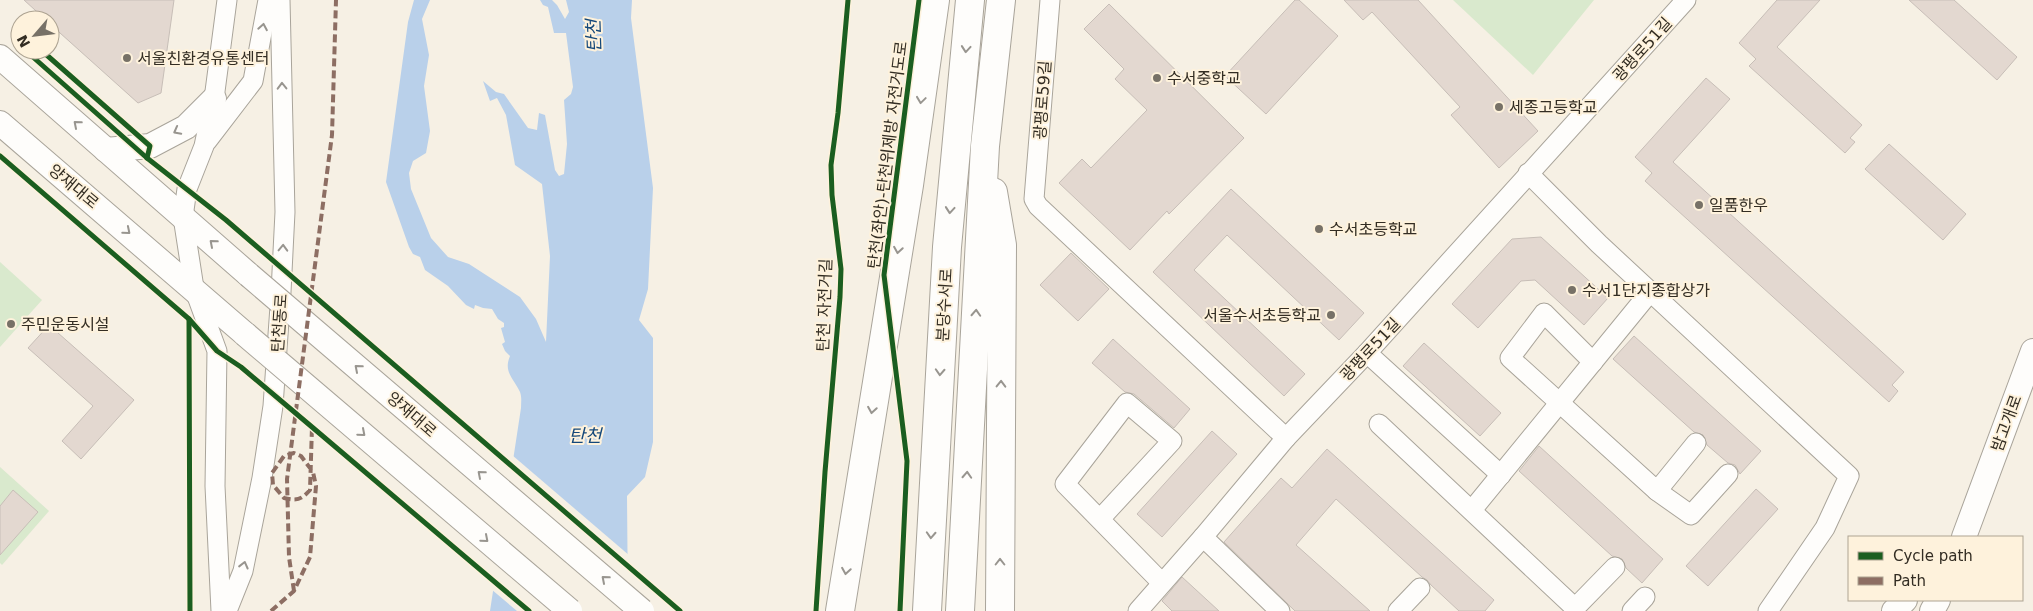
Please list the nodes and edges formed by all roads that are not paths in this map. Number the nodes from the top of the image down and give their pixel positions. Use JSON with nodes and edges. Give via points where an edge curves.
{"nodes":[{"id":1,"x":227,"y":0,"type":"edge"},
{"id":2,"x":268,"y":0,"type":"edge"},
{"id":3,"x":280,"y":0,"type":"edge"},
{"id":4,"x":935,"y":0,"type":"edge"},
{"id":5,"x":970,"y":0,"type":"edge"},
{"id":6,"x":1001,"y":0,"type":"edge"},
{"id":7,"x":1050,"y":0,"type":"edge"},
{"id":8,"x":1686,"y":0,"type":"edge"},
{"id":9,"x":0,"y":56,"type":"edge"},
{"id":10,"x":214,"y":100,"type":"junction"},
{"id":11,"x":0,"y":123,"type":"edge"},
{"id":12,"x":204,"y":146,"type":"junction"},
{"id":13,"x":985,"y":146,"type":"junction"},
{"id":14,"x":106,"y":150,"type":"junction"},
{"id":15,"x":1528,"y":173,"type":"junction"},
{"id":16,"x":183,"y":217,"type":"junction"},
{"id":17,"x":194,"y":288,"type":"junction"},
{"id":18,"x":1650,"y":292,"type":"junction"},
{"id":19,"x":2033,"y":351,"type":"edge"},
{"id":20,"x":1367,"y":353,"type":"junction"},
{"id":21,"x":1593,"y":362,"type":"junction"},
{"id":22,"x":1560,"y":403,"type":"junction"},
{"id":23,"x":1379,"y":424,"type":"dead end"},
{"id":24,"x":1286,"y":438,"type":"junction"},
{"id":25,"x":1696,"y":443,"type":"dead end"},
{"id":26,"x":1728,"y":474,"type":"dead end"},
{"id":27,"x":1501,"y":475,"type":"junction"},
{"id":28,"x":1657,"y":491,"type":"junction"},
{"id":29,"x":1980,"y":496,"type":"junction"},
{"id":30,"x":1472,"y":510,"type":"junction"},
{"id":31,"x":1100,"y":519,"type":"junction"},
{"id":32,"x":1952,"y":536,"type":"edge"},
{"id":33,"x":1964,"y":536,"type":"edge"},
{"id":34,"x":1204,"y":537,"type":"junction"},
{"id":35,"x":1615,"y":567,"type":"dead end"},
{"id":36,"x":1162,"y":583,"type":"junction"},
{"id":37,"x":1420,"y":588,"type":"dead end"},
{"id":38,"x":1646,"y":597,"type":"dead end"},
{"id":39,"x":1905,"y":601,"type":"edge"},
{"id":40,"x":1577,"y":610,"type":"edge"},
{"id":41,"x":221,"y":611,"type":"edge"},
{"id":42,"x":227,"y":611,"type":"edge"},
{"id":43,"x":570,"y":611,"type":"edge"},
{"id":44,"x":642,"y":611,"type":"edge"},
{"id":45,"x":840,"y":611,"type":"edge"},
{"id":46,"x":927,"y":611,"type":"edge"},
{"id":47,"x":960,"y":611,"type":"edge"},
{"id":48,"x":1000,"y":611,"type":"edge"},
{"id":49,"x":1138,"y":611,"type":"edge"},
{"id":50,"x":1280,"y":611,"type":"edge"},
{"id":51,"x":1398,"y":611,"type":"edge"},
{"id":52,"x":1632,"y":611,"type":"edge"},
{"id":53,"x":1768,"y":611,"type":"edge"},
{"id":54,"x":1894,"y":611,"type":"edge"}],
"edges":[{"from":1,"to":10,"type":"street"},
{"from":12,"to":2,"type":"street","one_way":true,"via":[[253,81]]},
{"from":42,"to":3,"type":"street","name":"탄천동로","one_way":true,"via":[[243,571],[273,406],[285,212]]},
{"from":4,"to":45,"type":"highway","one_way":true,"via":[[909,185]]},
{"from":5,"to":46,"type":"highway","name":"분당수서로","one_way":true,"via":[[947,247]]},
{"from":6,"to":13,"type":"highway","name":"분당수서로"},
{"from":7,"to":24,"type":"street","name":"광평로59길","via":[[1034,199]]},
{"from":8,"to":15,"type":"street","name":"광평로51길"},
{"from":14,"to":9,"type":"main road","name":"양재대로","one_way":true},
{"from":10,"to":12,"type":"street"},
{"from":10,"to":14,"type":"main road","one_way":true,"via":[[186,127],[150,146]]},
{"from":11,"to":17,"type":"main road","name":"양재대로","one_way":true},
{"from":12,"to":16,"type":"street","via":[[187,190]]},
{"from":47,"to":13,"type":"highway","name":"분당수서로","one_way":true},
{"from":48,"to":13,"type":"highway","one_way":true,"via":[[1002,245]]},
{"from":14,"to":16,"type":"main road","name":"양재대로"},
{"from":15,"to":18,"type":"street"},
{"from":15,"to":20,"type":"street","name":"광평로51길"},
{"from":16,"to":17,"type":"street"},
{"from":44,"to":16,"type":"main road","name":"양재대로","one_way":true,"bridge":true},
{"from":17,"to":41,"type":"street","via":[[218,351],[215,486]]},
{"from":17,"to":43,"type":"main road","name":"양재대로","one_way":true,"bridge":true},
{"from":18,"to":21,"type":"street"},
{"from":18,"to":53,"type":"street","via":[[1849,476],[1825,528]]},
{"from":19,"to":29,"type":"main road","name":"밤고개로"},
{"from":20,"to":24,"type":"street","name":"광평로51길"},
{"from":20,"to":27,"type":"street"},
{"from":21,"to":22,"type":"street"},
{"from":21,"to":22,"type":"street","via":[[1544,313],[1510,358]]},
{"from":22,"to":27,"type":"street"},
{"from":22,"to":28,"type":"street"},
{"from":23,"to":30,"type":"street"},
{"from":24,"to":34,"type":"street","name":"광평로51길"},
{"from":25,"to":28,"type":"street"},
{"from":26,"to":28,"type":"street","via":[[1691,516]]},
{"from":27,"to":30,"type":"street"},
{"from":29,"to":32,"type":"main road","name":"밤고개로"},
{"from":29,"to":33,"type":"main road","name":"밤고개로"},
{"from":30,"to":40,"type":"street"},
{"from":31,"to":31,"type":"street","via":[[1065,484],[1127,403],[1172,441]]},
{"from":31,"to":36,"type":"street"},
{"from":34,"to":36,"type":"street","name":"광평로51길"},
{"from":34,"to":50,"type":"street"},
{"from":35,"to":40,"type":"street"},
{"from":36,"to":49,"type":"street","name":"광평로51길"},
{"from":37,"to":51,"type":"street"},
{"from":38,"to":52,"type":"street"},
{"from":39,"to":54,"type":"main road"}]}
